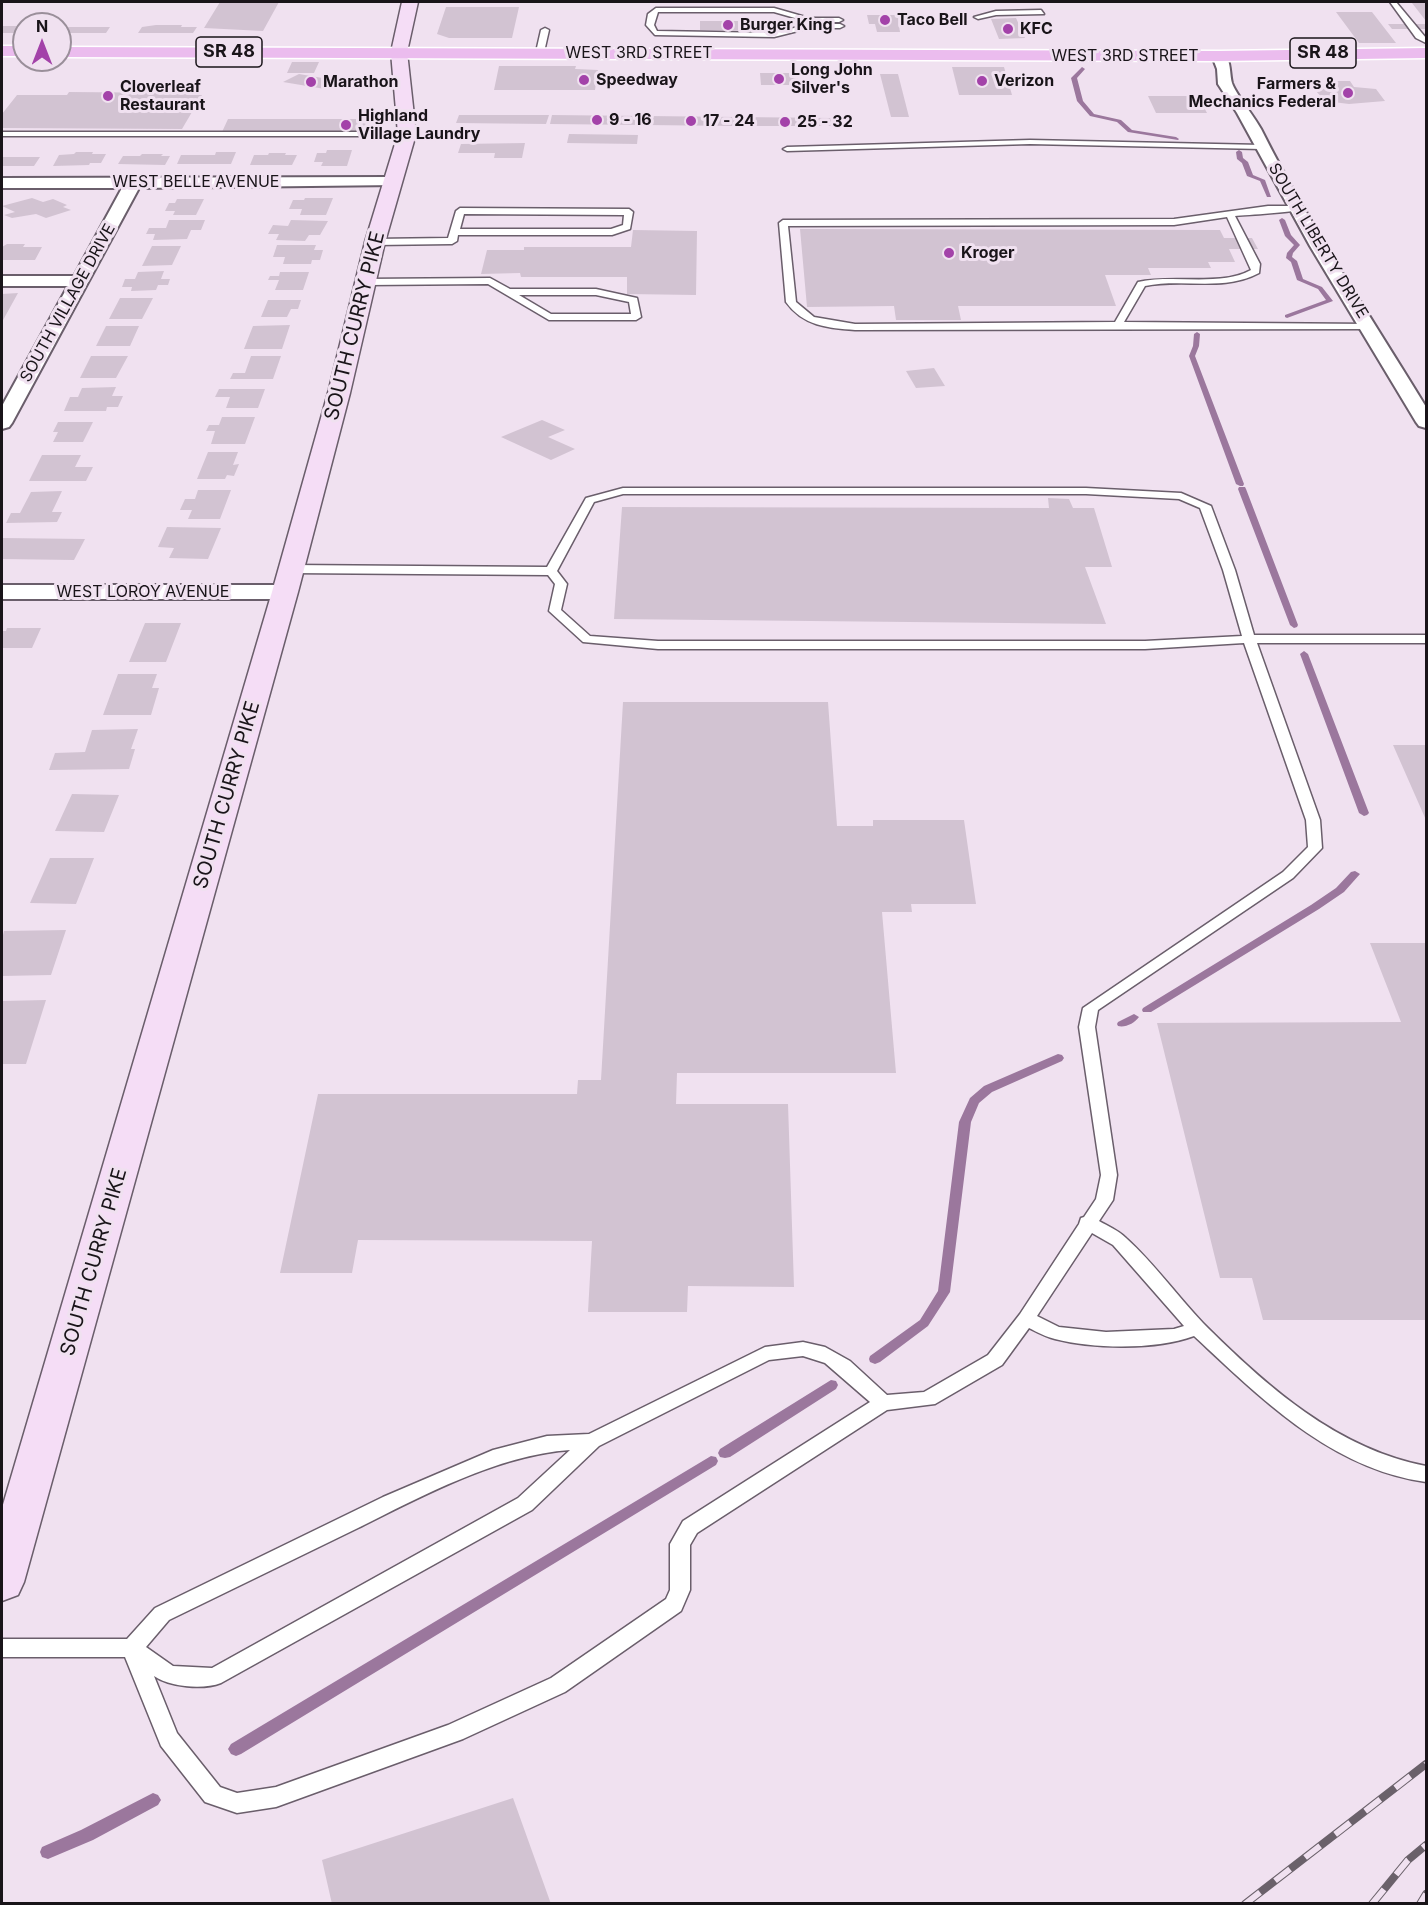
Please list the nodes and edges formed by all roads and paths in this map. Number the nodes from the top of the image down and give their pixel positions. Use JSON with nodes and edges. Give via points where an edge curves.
{"nodes":[{"id":1,"x":410,"y":2,"type":"edge"},
{"id":2,"x":1393,"y":2,"type":"edge"},
{"id":3,"x":1041,"y":12,"type":"dead end"},
{"id":4,"x":978,"y":17,"type":"dead end"},
{"id":5,"x":840,"y":23,"type":"joint"},
{"id":6,"x":545,"y":30,"type":"dead end"},
{"id":7,"x":1426,"y":41,"type":"edge"},
{"id":8,"x":72,"y":51,"type":"edge"},
{"id":9,"x":399,"y":52,"type":"junction"},
{"id":10,"x":540,"y":52,"type":"junction"},
{"id":11,"x":1426,"y":53,"type":"edge"},
{"id":12,"x":1219,"y":56,"type":"junction"},
{"id":13,"x":1426,"y":62,"type":"edge"},
{"id":14,"x":2,"y":134,"type":"edge"},
{"id":15,"x":407,"y":134,"type":"junction"},
{"id":16,"x":1262,"y":147,"type":"junction"},
{"id":17,"x":788,"y":149,"type":"dead end"},
{"id":18,"x":391,"y":182,"type":"junction"},
{"id":19,"x":2,"y":183,"type":"edge"},
{"id":20,"x":133,"y":183,"type":"junction"},
{"id":21,"x":1298,"y":209,"type":"junction"},
{"id":22,"x":1229,"y":213,"type":"junction"},
{"id":23,"x":454,"y":232,"type":"junction"},
{"id":24,"x":375,"y":242,"type":"junction"},
{"id":25,"x":2,"y":281,"type":"edge"},
{"id":26,"x":80,"y":281,"type":"junction"},
{"id":27,"x":366,"y":282,"type":"junction"},
{"id":28,"x":509,"y":292,"type":"junction"},
{"id":29,"x":1118,"y":325,"type":"junction"},
{"id":30,"x":1369,"y":327,"type":"junction"},
{"id":31,"x":8,"y":399,"type":"edge"},
{"id":32,"x":1426,"y":422,"type":"edge"},
{"id":33,"x":2,"y":423,"type":"edge"},
{"id":34,"x":551,"y":571,"type":"junction"},
{"id":35,"x":288,"y":581,"type":"junction"},
{"id":36,"x":2,"y":592,"type":"edge"},
{"id":37,"x":1249,"y":639,"type":"junction"},
{"id":38,"x":1426,"y":639,"type":"edge"},
{"id":39,"x":1087,"y":1222,"type":"junction"},
{"id":40,"x":1026,"y":1319,"type":"junction"},
{"id":41,"x":1197,"y":1328,"type":"junction"},
{"id":42,"x":883,"y":1403,"type":"junction"},
{"id":43,"x":592,"y":1441,"type":"junction"},
{"id":44,"x":1426,"y":1474,"type":"edge"},
{"id":45,"x":4,"y":1567,"type":"edge"},
{"id":46,"x":2,"y":1648,"type":"edge"},
{"id":47,"x":132,"y":1648,"type":"junction"}],
"edges":[{"from":1,"to":9,"type":"main road","name":"SOUTH CURRY PIKE"},
{"from":2,"to":7,"type":"lane"},
{"from":3,"to":4,"type":"lane","via":[[996,12]]},
{"from":5,"to":5,"type":"lane","via":[[809,20],[774,10],[656,10],[650,25],[655,33],[693,36],[774,35]]},
{"from":6,"to":10,"type":"lane"},
{"from":8,"to":9,"type":"main road","name":"WEST 3RD STREET","number":"SR 48"},
{"from":9,"to":10,"type":"main road","name":"WEST 3RD STREET","number":"SR 48"},
{"from":9,"to":15,"type":"main road","name":"SOUTH CURRY PIKE"},
{"from":10,"to":12,"type":"main road","name":"WEST 3RD STREET","number":"SR 48"},
{"from":11,"to":12,"type":"main road","name":"WEST 3RD STREET","number":"SR 48"},
{"from":12,"to":13,"type":"main road","name":"WEST 3RD STREET","number":"SR 48","via":[[1281,62]]},
{"from":12,"to":16,"type":"street","name":"SOUTH LIBERTY DRIVE","via":[[1225,84]]},
{"from":14,"to":15,"type":"lane"},
{"from":15,"to":18,"type":"main road","name":"SOUTH CURRY PIKE"},
{"from":16,"to":17,"type":"lane","via":[[1021,142]]},
{"from":16,"to":21,"type":"street","name":"SOUTH LIBERTY DRIVE"},
{"from":18,"to":20,"type":"street","name":"WEST BELLE AVENUE"},
{"from":18,"to":24,"type":"main road","name":"SOUTH CURRY PIKE"},
{"from":19,"to":20,"type":"street","name":"WEST BELLE AVENUE"},
{"from":20,"to":26,"type":"street","name":"SOUTH VILLAGE DRIVE"},
{"from":21,"to":22,"type":"lane"},
{"from":21,"to":30,"type":"street","name":"SOUTH LIBERTY DRIVE"},
{"from":22,"to":29,"type":"lane","via":[[1256,271],[1234,279],[1158,280],[1141,284]]},
{"from":22,"to":29,"type":"lane","via":[[1174,222],[783,223],[791,302],[796,312],[810,320],[855,327]]},
{"from":23,"to":23,"type":"lane","via":[[460,211],[630,212],[627,227],[612,232]]},
{"from":23,"to":24,"type":"lane","via":[[452,241]]},
{"from":24,"to":27,"type":"main road","name":"SOUTH CURRY PIKE"},
{"from":25,"to":26,"type":"street"},
{"from":26,"to":31,"type":"street","name":"SOUTH VILLAGE DRIVE"},
{"from":27,"to":28,"type":"lane","via":[[490,281]]},
{"from":27,"to":35,"type":"main road","name":"SOUTH CURRY PIKE"},
{"from":28,"to":28,"type":"lane","via":[[549,317],[636,317],[634,300],[596,292]]},
{"from":29,"to":30,"type":"lane"},
{"from":30,"to":32,"type":"street","name":"SOUTH LIBERTY DRIVE"},
{"from":31,"to":33,"type":"street","name":"SOUTH VILLAGE DRIVE"},
{"from":34,"to":35,"type":"lane"},
{"from":34,"to":37,"type":"lane","via":[[561,584],[555,611],[587,639],[658,645],[1145,645]]},
{"from":34,"to":37,"type":"lane","via":[[590,500],[623,491],[1086,491],[1181,496],[1205,506]]},
{"from":35,"to":36,"type":"street","name":"WEST LOROY AVENUE"},
{"from":35,"to":45,"type":"main road","name":"SOUTH CURRY PIKE"},
{"from":37,"to":38,"type":"lane"},
{"from":37,"to":39,"type":"lane","via":[[1313,820],[1315,848],[1288,875],[1091,1008],[1087,1027],[1109,1175],[1104,1200]]},
{"from":39,"to":40,"type":"lane"},
{"from":39,"to":41,"type":"lane","via":[[1119,1240]]},
{"from":40,"to":41,"type":"lane","via":[[1056,1333],[1106,1338],[1175,1336]]},
{"from":40,"to":42,"type":"lane","via":[[995,1360],[956,1383],[928,1399]]},
{"from":41,"to":44,"type":"lane","via":[[1275,1401],[1312,1428],[1399,1469]]},
{"from":42,"to":43,"type":"lane","via":[[825,1353],[785,1348],[765,1354]]},
{"from":42,"to":47,"type":"lane","via":[[690,1527],[680,1544],[680,1590],[674,1605],[558,1685],[455,1732],[276,1797],[237,1803],[213,1795],[169,1739]]},
{"from":43,"to":47,"type":"lane","via":[[547,1444],[500,1455],[390,1503],[162,1614]]},
{"from":43,"to":47,"type":"lane","via":[[525,1504],[214,1677],[169,1674]]},
{"from":46,"to":47,"type":"lane"}]}
